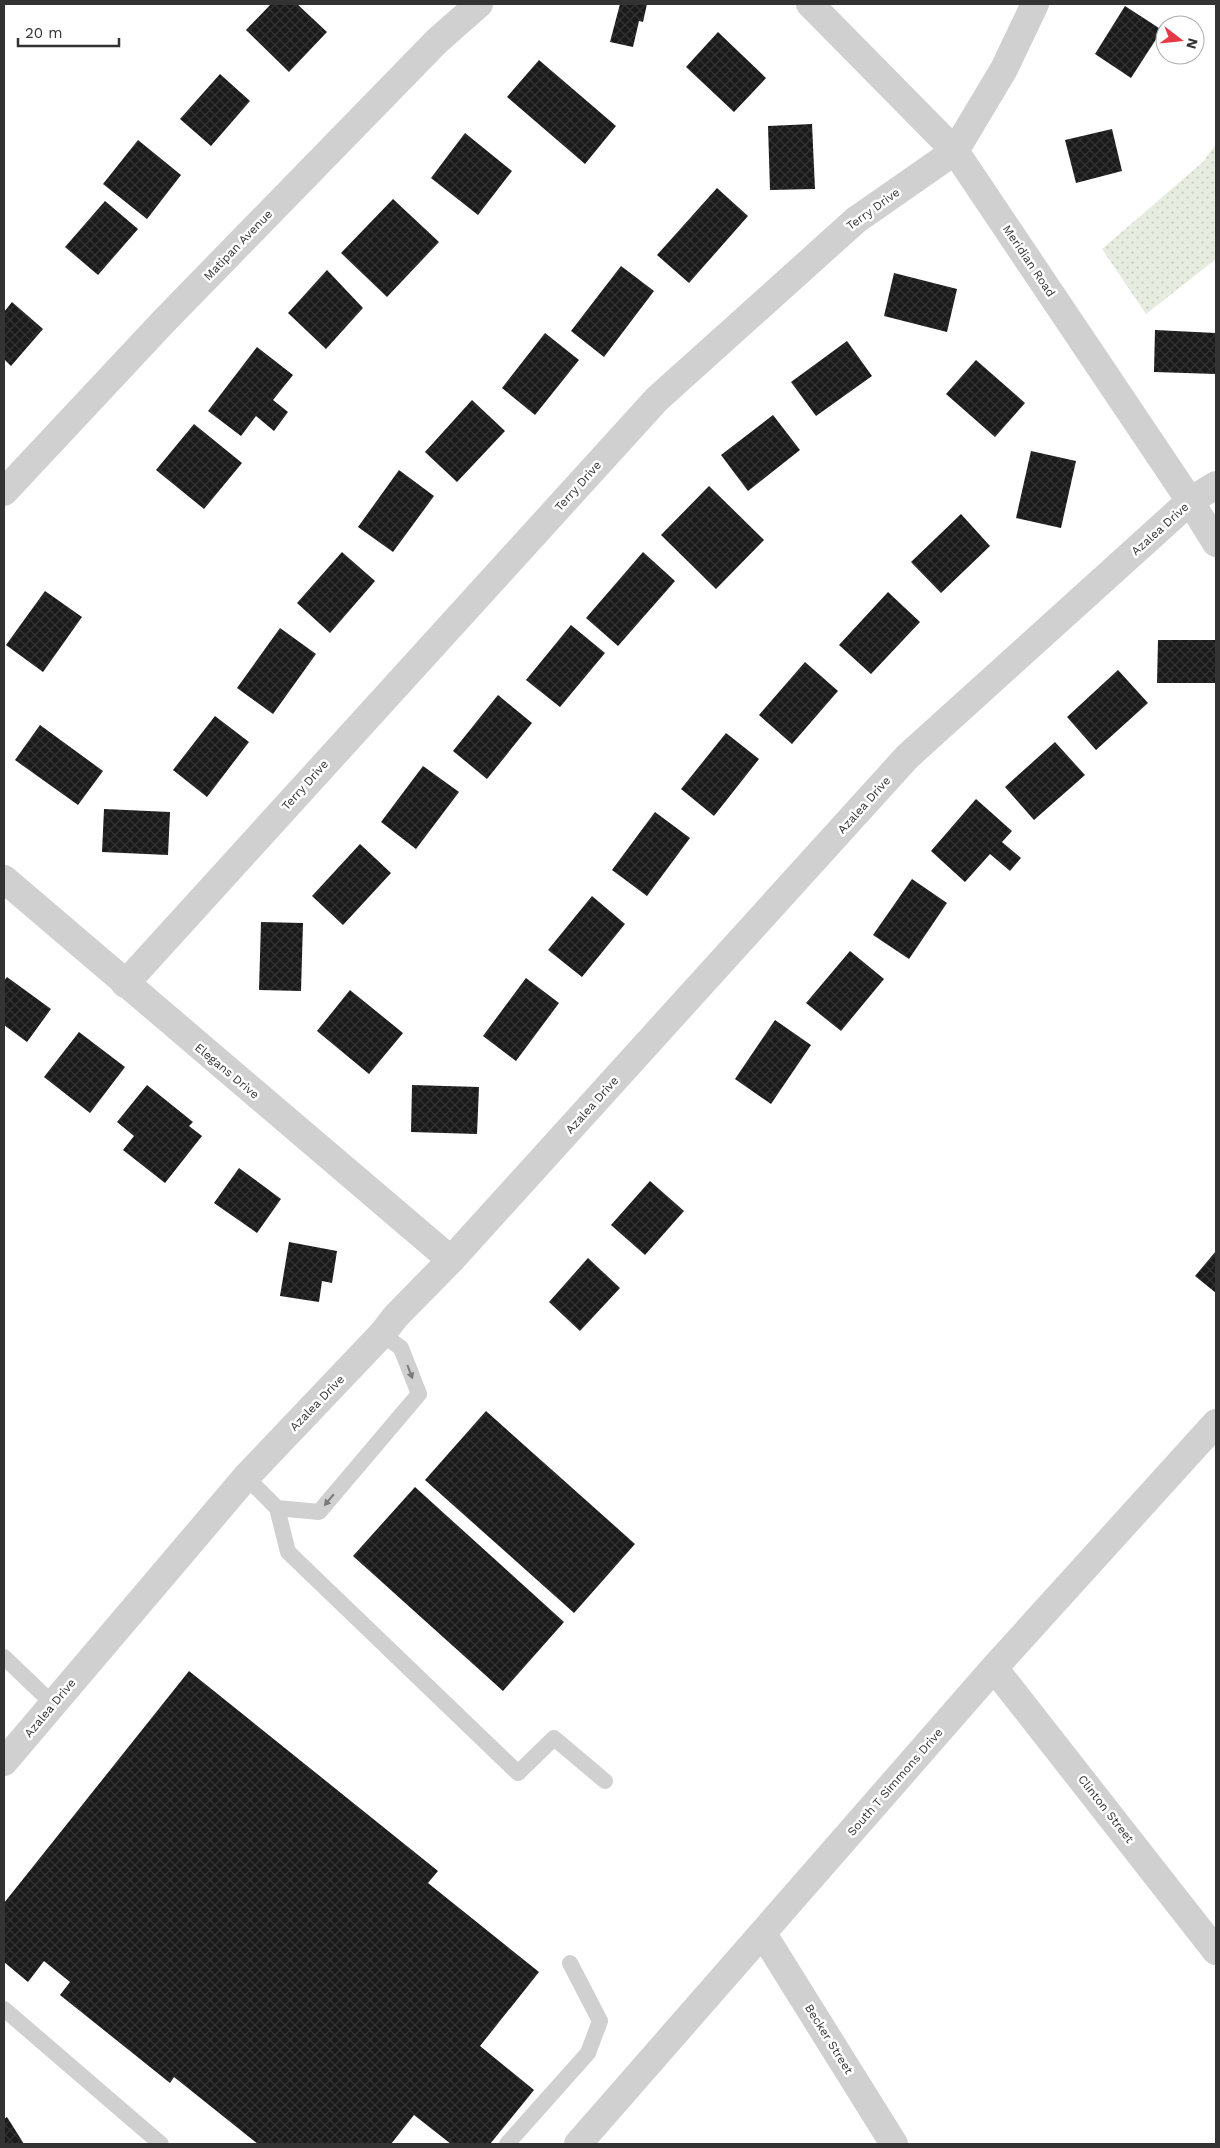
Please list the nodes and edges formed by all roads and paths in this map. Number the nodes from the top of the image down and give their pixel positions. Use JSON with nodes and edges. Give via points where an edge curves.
{"nodes":[{"id":1,"x":479,"y":4,"type":"edge"},
{"id":2,"x":810,"y":4,"type":"edge"},
{"id":3,"x":1035,"y":4,"type":"edge"},
{"id":4,"x":955,"y":152,"type":"junction"},
{"id":5,"x":1216,"y":485,"type":"edge"},
{"id":6,"x":4,"y":492,"type":"edge"},
{"id":7,"x":1190,"y":501,"type":"junction"},
{"id":8,"x":1216,"y":543,"type":"edge"},
{"id":9,"x":4,"y":879,"type":"edge"},
{"id":10,"x":125,"y":984,"type":"junction"},
{"id":11,"x":451,"y":1260,"type":"junction"},
{"id":12,"x":382,"y":1334,"type":"junction"},
{"id":13,"x":1216,"y":1422,"type":"edge"},
{"id":14,"x":246,"y":1478,"type":"junction"},
{"id":15,"x":277,"y":1508,"type":"junction"},
{"id":16,"x":4,"y":1657,"type":"edge"},
{"id":17,"x":994,"y":1668,"type":"junction"},
{"id":18,"x":53,"y":1704,"type":"junction"},
{"id":19,"x":4,"y":1762,"type":"edge"},
{"id":20,"x":605,"y":1781,"type":"dead end"},
{"id":21,"x":763,"y":1934,"type":"junction"},
{"id":22,"x":1216,"y":1951,"type":"edge"},
{"id":23,"x":570,"y":1963,"type":"dead end"},
{"id":24,"x":4,"y":2009,"type":"edge"},
{"id":25,"x":161,"y":2144,"type":"edge"},
{"id":26,"x":507,"y":2144,"type":"edge"},
{"id":27,"x":578,"y":2144,"type":"edge"},
{"id":28,"x":894,"y":2144,"type":"edge"}],
"edges":[{"from":1,"to":6,"type":"street","name":"Matipan Avenue","via":[[437,41],[164,321]]},
{"from":2,"to":4,"type":"street","name":"Meridian Road"},
{"from":3,"to":4,"type":"street","name":"Terry Drive","via":[[1004,69]]},
{"from":4,"to":7,"type":"street","name":"Meridian Road"},
{"from":4,"to":10,"type":"street","name":"Terry Drive","via":[[856,220],[657,399]]},
{"from":5,"to":7,"type":"street","name":"Azalea Drive"},
{"from":7,"to":8,"type":"street","name":"Meridian Road"},
{"from":7,"to":11,"type":"street","name":"Azalea Drive","via":[[907,757]]},
{"from":9,"to":10,"type":"street","name":"Elegans Drive"},
{"from":10,"to":11,"type":"street","name":"Elegans Drive"},
{"from":11,"to":12,"type":"street","name":"Azalea Drive"},
{"from":12,"to":14,"type":"street","name":"Azalea Drive"},
{"from":12,"to":15,"type":"lane","one_way":true,"via":[[401,1348],[419,1394],[319,1512]]},
{"from":13,"to":17,"type":"street","name":"South T Simmons Drive"},
{"from":14,"to":15,"type":"lane"},
{"from":14,"to":18,"type":"street","name":"Azalea Drive"},
{"from":15,"to":20,"type":"lane","via":[[288,1552],[518,1773],[554,1738]]},
{"from":16,"to":18,"type":"lane"},
{"from":17,"to":21,"type":"street","name":"South T Simmons Drive"},
{"from":17,"to":22,"type":"street","name":"Clinton Street"},
{"from":18,"to":19,"type":"street","name":"Azalea Drive"},
{"from":21,"to":27,"type":"street","name":"South T Simmons Drive"},
{"from":21,"to":28,"type":"street","name":"Becker Street"},
{"from":23,"to":26,"type":"lane","via":[[600,2021],[588,2053]]},
{"from":24,"to":25,"type":"lane"}]}
